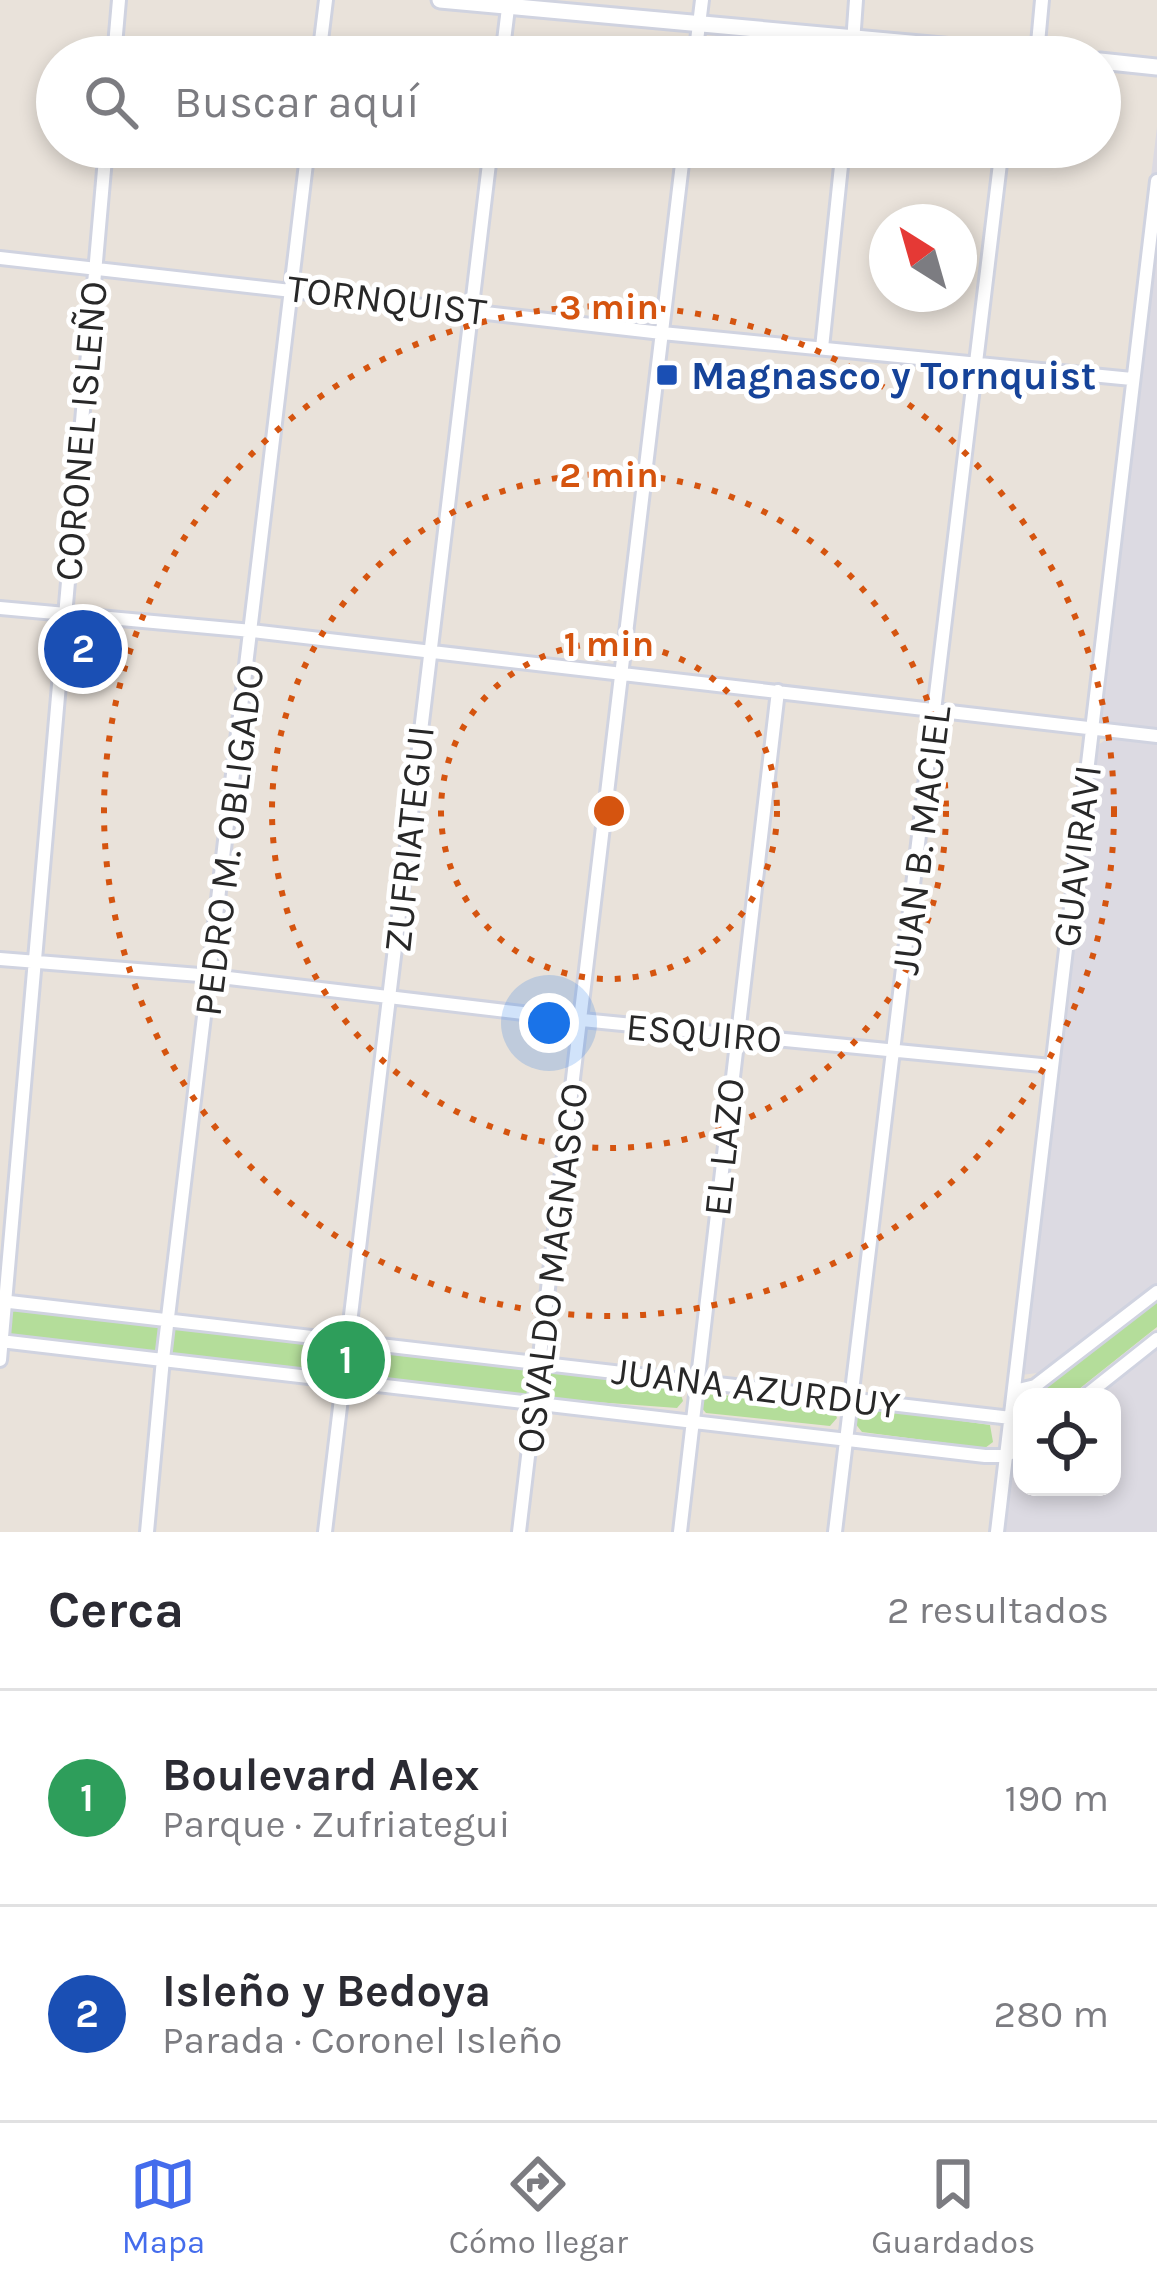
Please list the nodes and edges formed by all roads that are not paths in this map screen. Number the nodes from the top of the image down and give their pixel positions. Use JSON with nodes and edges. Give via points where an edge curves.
{"nodes":[{"id":1,"x":119,"y":0,"type":"edge"},
{"id":2,"x":326,"y":0,"type":"edge"},
{"id":3,"x":440,"y":0,"type":"edge"},
{"id":4,"x":702,"y":0,"type":"edge"},
{"id":5,"x":856,"y":0,"type":"edge"},
{"id":6,"x":1042,"y":0,"type":"edge"},
{"id":7,"x":509,"y":3,"type":"edge"},
{"id":8,"x":699,"y":24,"type":"junction"},
{"id":9,"x":116,"y":36,"type":"edge"},
{"id":10,"x":322,"y":36,"type":"edge"},
{"id":11,"x":505,"y":36,"type":"edge"},
{"id":12,"x":698,"y":36,"type":"edge"},
{"id":13,"x":853,"y":36,"type":"joint"},
{"id":14,"x":1039,"y":36,"type":"edge"},
{"id":15,"x":1121,"y":64,"type":"edge"},
{"id":16,"x":1157,"y":68,"type":"edge"},
{"id":17,"x":104,"y":168,"type":"edge"},
{"id":18,"x":306,"y":168,"type":"edge"},
{"id":19,"x":488,"y":168,"type":"edge"},
{"id":20,"x":682,"y":168,"type":"edge"},
{"id":21,"x":841,"y":168,"type":"edge"},
{"id":22,"x":1000,"y":168,"type":"edge"},
{"id":23,"x":1157,"y":181,"type":"edge"},
{"id":24,"x":0,"y":258,"type":"edge"},
{"id":25,"x":95,"y":266,"type":"junction"},
{"id":26,"x":292,"y":288,"type":"junction"},
{"id":27,"x":471,"y":308,"type":"junction"},
{"id":28,"x":662,"y":333,"type":"junction"},
{"id":29,"x":822,"y":348,"type":"junction"},
{"id":30,"x":977,"y":364,"type":"junction"},
{"id":31,"x":1132,"y":379,"type":"junction"},
{"id":32,"x":0,"y":608,"type":"edge"},
{"id":33,"x":64,"y":614,"type":"junction"},
{"id":34,"x":252,"y":631,"type":"junction"},
{"id":35,"x":429,"y":652,"type":"junction"},
{"id":36,"x":622,"y":674,"type":"junction"},
{"id":37,"x":778,"y":691,"type":"junction"},
{"id":38,"x":936,"y":711,"type":"junction"},
{"id":39,"x":1091,"y":728,"type":"junction"},
{"id":40,"x":1157,"y":736,"type":"edge"},
{"id":41,"x":0,"y":959,"type":"edge"},
{"id":42,"x":33,"y":963,"type":"junction"},
{"id":43,"x":212,"y":976,"type":"junction"},
{"id":44,"x":390,"y":994,"type":"junction"},
{"id":45,"x":582,"y":1021,"type":"junction"},
{"id":46,"x":735,"y":1033,"type":"junction"},
{"id":47,"x":894,"y":1051,"type":"junction"},
{"id":48,"x":1051,"y":1066,"type":"junction"},
{"id":49,"x":1157,"y":1292,"type":"edge"},
{"id":50,"x":2,"y":1301,"type":"edge"},
{"id":51,"x":171,"y":1319,"type":"junction"},
{"id":52,"x":346,"y":1337,"type":"junction"},
{"id":53,"x":1157,"y":1339,"type":"edge"},
{"id":54,"x":1,"y":1341,"type":"edge"},
{"id":55,"x":163,"y":1359,"type":"junction"},
{"id":56,"x":0,"y":1360,"type":"edge"},
{"id":57,"x":538,"y":1360,"type":"junction"},
{"id":58,"x":342,"y":1379,"type":"junction"},
{"id":59,"x":696,"y":1380,"type":"junction"},
{"id":60,"x":1015,"y":1388,"type":"edge"},
{"id":61,"x":1028,"y":1388,"type":"edge"},
{"id":62,"x":1095,"y":1388,"type":"edge"},
{"id":63,"x":850,"y":1400,"type":"junction"},
{"id":64,"x":533,"y":1401,"type":"junction"},
{"id":65,"x":1013,"y":1404,"type":"edge"},
{"id":66,"x":1011,"y":1418,"type":"junction"},
{"id":67,"x":693,"y":1421,"type":"junction"},
{"id":68,"x":844,"y":1438,"type":"junction"},
{"id":69,"x":1013,"y":1451,"type":"edge"},
{"id":70,"x":1006,"y":1456,"type":"junction"},
{"id":71,"x":147,"y":1532,"type":"edge"},
{"id":72,"x":325,"y":1532,"type":"edge"},
{"id":73,"x":520,"y":1532,"type":"edge"},
{"id":74,"x":680,"y":1532,"type":"edge"},
{"id":75,"x":835,"y":1532,"type":"edge"},
{"id":76,"x":997,"y":1532,"type":"edge"}],
"edges":[{"from":1,"to":9,"type":"street"},
{"from":2,"to":10,"type":"street"},
{"from":3,"to":7,"type":"street"},
{"from":4,"to":8,"type":"street"},
{"from":5,"to":13,"type":"street"},
{"from":6,"to":14,"type":"street"},
{"from":7,"to":8,"type":"street"},
{"from":7,"to":11,"type":"street"},
{"from":8,"to":12,"type":"street"},
{"from":8,"to":13,"type":"street"},
{"from":15,"to":16,"type":"street"},
{"from":17,"to":25,"type":"street","name":"CORONEL ISLEÑO"},
{"from":18,"to":26,"type":"street","name":"PEDRO M. OBLIGADO"},
{"from":19,"to":27,"type":"street","name":"ZUFRIATEGUI"},
{"from":20,"to":28,"type":"street","name":"OSVALDO MAGNASCO"},
{"from":21,"to":29,"type":"street"},
{"from":22,"to":30,"type":"street","name":"JUAN B. MACIEL"},
{"from":23,"to":31,"type":"street","name":"GUAVIRAVI"},
{"from":24,"to":25,"type":"street","name":"TORNQUIST"},
{"from":25,"to":26,"type":"street","name":"TORNQUIST"},
{"from":25,"to":33,"type":"street","name":"CORONEL ISLEÑO"},
{"from":26,"to":27,"type":"street","name":"TORNQUIST"},
{"from":26,"to":34,"type":"street","name":"PEDRO M. OBLIGADO"},
{"from":27,"to":28,"type":"street","name":"TORNQUIST"},
{"from":27,"to":35,"type":"street","name":"ZUFRIATEGUI"},
{"from":28,"to":29,"type":"street","name":"TORNQUIST"},
{"from":28,"to":36,"type":"street","name":"OSVALDO MAGNASCO"},
{"from":29,"to":30,"type":"street","name":"TORNQUIST"},
{"from":30,"to":31,"type":"street","name":"TORNQUIST"},
{"from":30,"to":38,"type":"street","name":"JUAN B. MACIEL"},
{"from":31,"to":39,"type":"street","name":"GUAVIRAVI"},
{"from":32,"to":33,"type":"street"},
{"from":33,"to":34,"type":"street"},
{"from":33,"to":42,"type":"street","name":"CORONEL ISLEÑO"},
{"from":34,"to":35,"type":"street"},
{"from":34,"to":43,"type":"street","name":"PEDRO M. OBLIGADO"},
{"from":35,"to":36,"type":"street"},
{"from":35,"to":44,"type":"street","name":"ZUFRIATEGUI"},
{"from":36,"to":37,"type":"street"},
{"from":36,"to":45,"type":"street","name":"OSVALDO MAGNASCO"},
{"from":37,"to":38,"type":"street"},
{"from":37,"to":46,"type":"street","name":"EL LAZO"},
{"from":38,"to":39,"type":"street"},
{"from":38,"to":47,"type":"street","name":"JUAN B. MACIEL"},
{"from":39,"to":40,"type":"street"},
{"from":39,"to":48,"type":"street","name":"GUAVIRAVI"},
{"from":41,"to":42,"type":"street","name":"ESQUIRO"},
{"from":42,"to":43,"type":"street","name":"ESQUIRO"},
{"from":42,"to":50,"type":"street","name":"CORONEL ISLEÑO"},
{"from":43,"to":44,"type":"street","name":"ESQUIRO"},
{"from":43,"to":51,"type":"street","name":"PEDRO M. OBLIGADO"},
{"from":44,"to":45,"type":"street","name":"ESQUIRO"},
{"from":44,"to":52,"type":"street","name":"ZUFRIATEGUI"},
{"from":45,"to":46,"type":"street","name":"ESQUIRO"},
{"from":45,"to":57,"type":"street","name":"OSVALDO MAGNASCO"},
{"from":46,"to":47,"type":"street","name":"ESQUIRO"},
{"from":46,"to":59,"type":"street","name":"EL LAZO"},
{"from":47,"to":48,"type":"street","name":"ESQUIRO"},
{"from":47,"to":63,"type":"street","name":"JUAN B. MACIEL"},
{"from":48,"to":60,"type":"street","name":"GUAVIRAVI"},
{"from":49,"to":61,"type":"street"},
{"from":50,"to":51,"type":"street","name":"JUANA AZURDUY"},
{"from":50,"to":54,"type":"street","name":"CORONEL ISLEÑO"},
{"from":51,"to":52,"type":"street","name":"JUANA AZURDUY"},
{"from":51,"to":55,"type":"street","name":"PEDRO M. OBLIGADO"},
{"from":52,"to":57,"type":"street","name":"JUANA AZURDUY"},
{"from":52,"to":58,"type":"street","name":"ZUFRIATEGUI"},
{"from":53,"to":62,"type":"street"},
{"from":54,"to":55,"type":"street","name":"JUANA AZURDUY"},
{"from":54,"to":56,"type":"street","name":"CORONEL ISLEÑO"},
{"from":55,"to":58,"type":"street","name":"JUANA AZURDUY"},
{"from":55,"to":71,"type":"street","name":"PEDRO M. OBLIGADO"},
{"from":57,"to":59,"type":"street","name":"JUANA AZURDUY"},
{"from":57,"to":64,"type":"street","name":"OSVALDO MAGNASCO"},
{"from":58,"to":64,"type":"street","name":"JUANA AZURDUY"},
{"from":58,"to":72,"type":"street","name":"ZUFRIATEGUI"},
{"from":59,"to":63,"type":"street","name":"JUANA AZURDUY"},
{"from":59,"to":67,"type":"street","name":"EL LAZO"},
{"from":63,"to":66,"type":"street","name":"JUANA AZURDUY"},
{"from":63,"to":68,"type":"street","name":"JUAN B. MACIEL"},
{"from":64,"to":67,"type":"street","name":"JUANA AZURDUY"},
{"from":64,"to":73,"type":"street","name":"OSVALDO MAGNASCO"},
{"from":65,"to":66,"type":"street","name":"GUAVIRAVI"},
{"from":66,"to":70,"type":"street","name":"GUAVIRAVI"},
{"from":67,"to":68,"type":"street","name":"JUANA AZURDUY"},
{"from":67,"to":74,"type":"street","name":"EL LAZO"},
{"from":68,"to":70,"type":"street","name":"JUANA AZURDUY"},
{"from":68,"to":75,"type":"street","name":"JUAN B. MACIEL"},
{"from":69,"to":70,"type":"street"},
{"from":70,"to":76,"type":"street","name":"GUAVIRAVI"}]}
